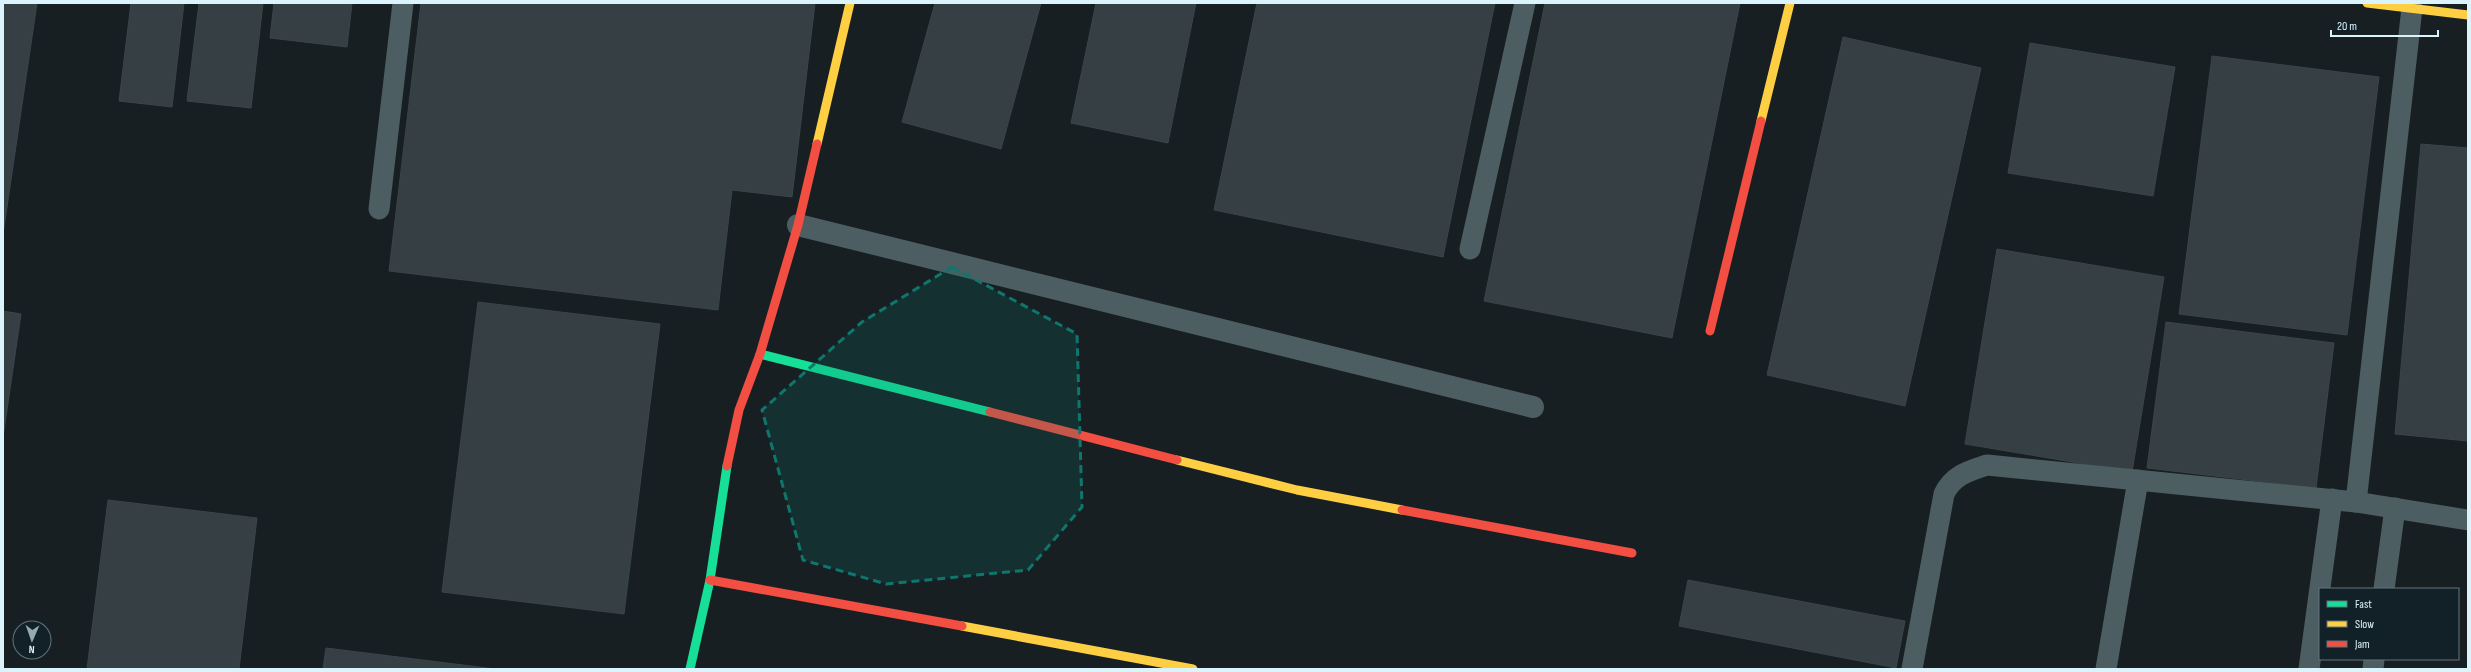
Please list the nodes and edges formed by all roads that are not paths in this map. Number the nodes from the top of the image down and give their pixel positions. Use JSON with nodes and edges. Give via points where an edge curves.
{"nodes":[{"id":1,"x":403,"y":3,"type":"edge"},
{"id":2,"x":850,"y":3,"type":"edge"},
{"id":3,"x":1525,"y":3,"type":"edge"},
{"id":4,"x":1790,"y":3,"type":"edge"},
{"id":5,"x":2367,"y":3,"type":"edge"},
{"id":6,"x":2412,"y":8,"type":"junction"},
{"id":7,"x":2468,"y":15,"type":"edge"},
{"id":8,"x":379,"y":209,"type":"dead end"},
{"id":9,"x":798,"y":225,"type":"junction"},
{"id":10,"x":1470,"y":249,"type":"dead end"},
{"id":11,"x":1710,"y":331,"type":"dead end"},
{"id":12,"x":760,"y":354,"type":"junction"},
{"id":13,"x":1533,"y":407,"type":"dead end"},
{"id":14,"x":2138,"y":480,"type":"junction"},
{"id":15,"x":2332,"y":499,"type":"junction"},
{"id":16,"x":2356,"y":502,"type":"junction"},
{"id":17,"x":2395,"y":508,"type":"junction"},
{"id":18,"x":2468,"y":520,"type":"edge"},
{"id":19,"x":1632,"y":553,"type":"dead end"},
{"id":20,"x":710,"y":580,"type":"junction"},
{"id":21,"x":2320,"y":588,"type":"edge"},
{"id":22,"x":2384,"y":588,"type":"edge"},
{"id":23,"x":2319,"y":595,"type":"edge"},
{"id":24,"x":690,"y":669,"type":"edge"},
{"id":25,"x":1193,"y":669,"type":"edge"},
{"id":26,"x":1912,"y":669,"type":"edge"},
{"id":27,"x":2106,"y":669,"type":"edge"},
{"id":28,"x":2309,"y":669,"type":"edge"}],
"edges":[{"from":1,"to":8,"type":"lane"},
{"from":2,"to":9,"type":"street"},
{"from":3,"to":10,"type":"lane"},
{"from":4,"to":11,"type":"street"},
{"from":5,"to":6,"type":"street"},
{"from":6,"to":7,"type":"street"},
{"from":6,"to":16,"type":"lane"},
{"from":9,"to":12,"type":"street"},
{"from":9,"to":13,"type":"street"},
{"from":12,"to":19,"type":"street","via":[[1297,490]]},
{"from":12,"to":20,"type":"street","via":[[734,431],[723,482]]},
{"from":14,"to":15,"type":"lane"},
{"from":14,"to":26,"type":"lane","via":[[1987,465],[1955,478],[1949,484],[1941,504]]},
{"from":14,"to":27,"type":"lane"},
{"from":15,"to":16,"type":"lane"},
{"from":15,"to":21,"type":"lane"},
{"from":16,"to":17,"type":"lane"},
{"from":17,"to":18,"type":"lane"},
{"from":17,"to":22,"type":"lane"},
{"from":20,"to":24,"type":"street"},
{"from":20,"to":25,"type":"street"},
{"from":23,"to":28,"type":"lane"}]}
